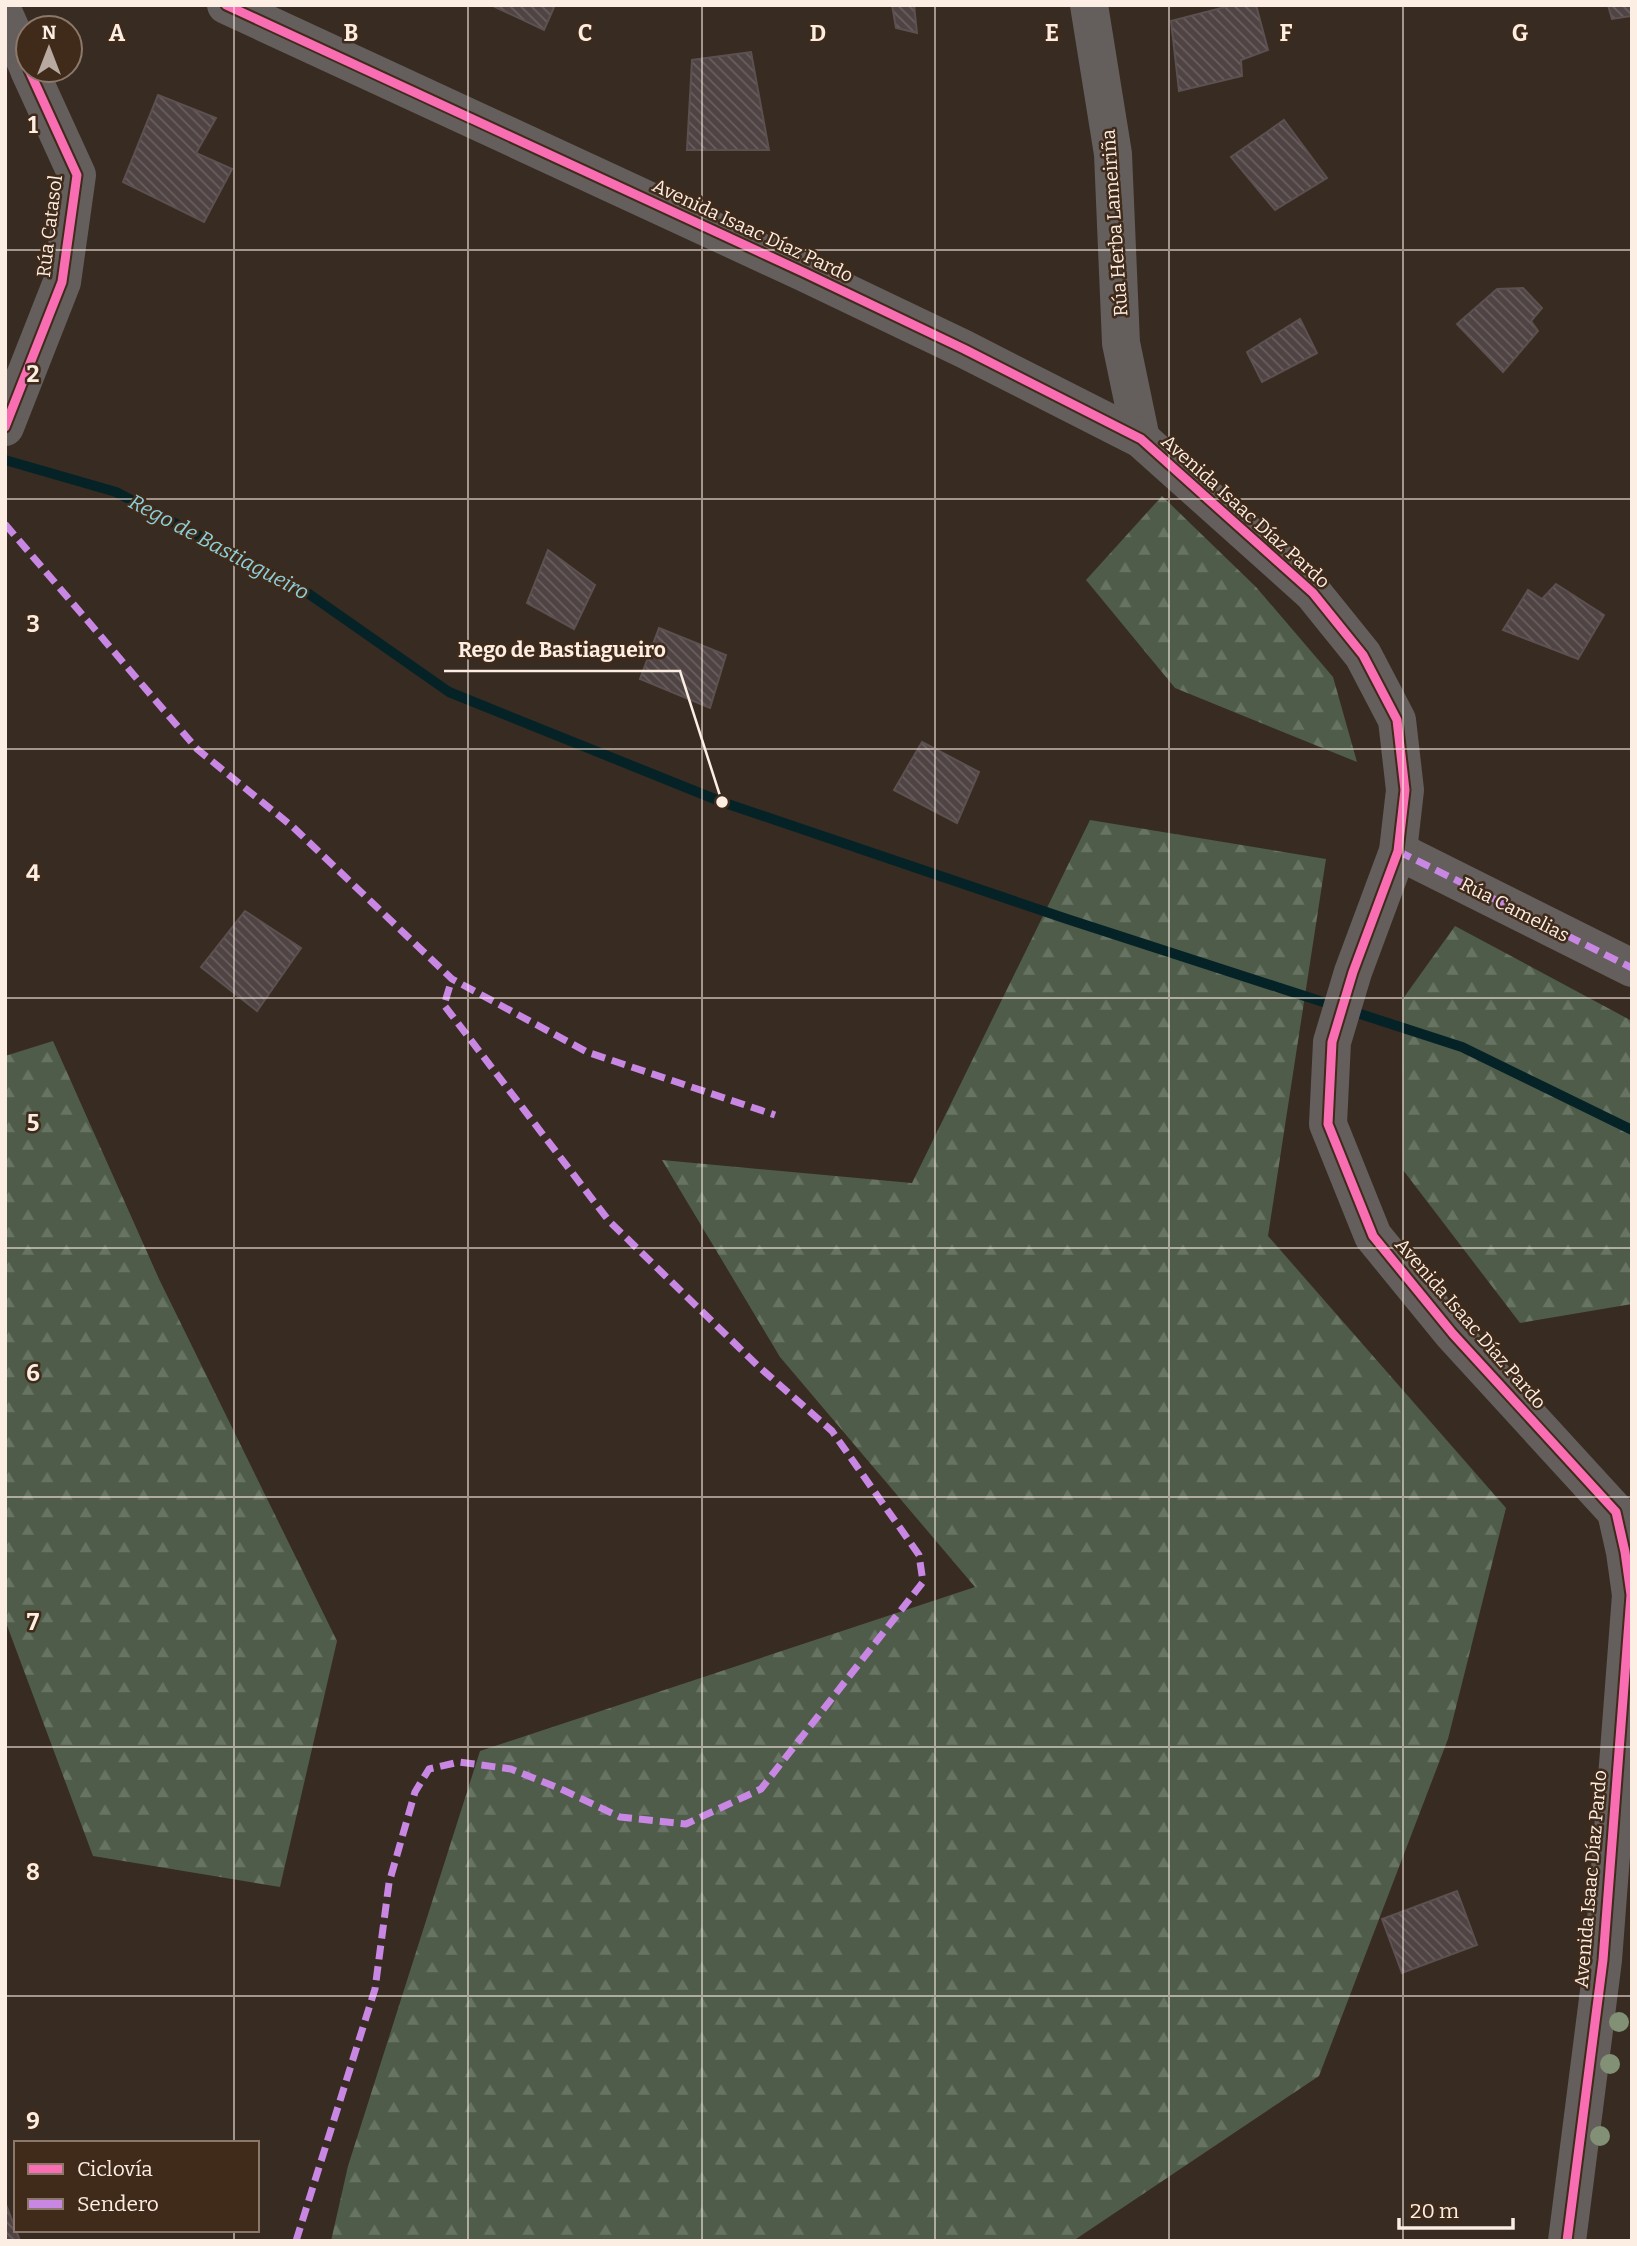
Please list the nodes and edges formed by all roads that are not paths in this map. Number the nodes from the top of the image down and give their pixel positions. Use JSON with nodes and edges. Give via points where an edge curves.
{"nodes":[{"id":1,"x":226,"y":5,"type":"edge"},
{"id":2,"x":1089,"y":5,"type":"edge"},
{"id":3,"x":5,"y":16,"type":"edge"},
{"id":4,"x":14,"y":36,"type":"edge"},
{"id":5,"x":36,"y":84,"type":"edge"},
{"id":6,"x":5,"y":427,"type":"edge"},
{"id":7,"x":1142,"y":439,"type":"junction"},
{"id":8,"x":1398,"y":851,"type":"junction"},
{"id":9,"x":1632,"y":968,"type":"edge"},
{"id":10,"x":1567,"y":2241,"type":"edge"}],
"edges":[{"from":1,"to":7,"type":"street","name":"Avenida Isaac Díaz Pardo","via":[[803,272]]},
{"from":2,"to":7,"type":"street","name":"Rúa Herba Lameiriña","via":[[1113,154],[1121,343]]},
{"from":3,"to":4,"type":"street","name":"Rúa Catasol"},
{"from":5,"to":6,"type":"street","name":"Rúa Catasol","via":[[77,174],[62,282]]},
{"from":7,"to":8,"type":"street","name":"Avenida Isaac Díaz Pardo","via":[[1314,593],[1363,655],[1397,720],[1405,790]]},
{"from":8,"to":9,"type":"street","name":"Rúa Camelias"},
{"from":8,"to":10,"type":"street","name":"Avenida Isaac Díaz Pardo","via":[[1332,1042],[1328,1124],[1373,1236],[1453,1334],[1616,1512],[1631,1595],[1603,1960]]}]}
